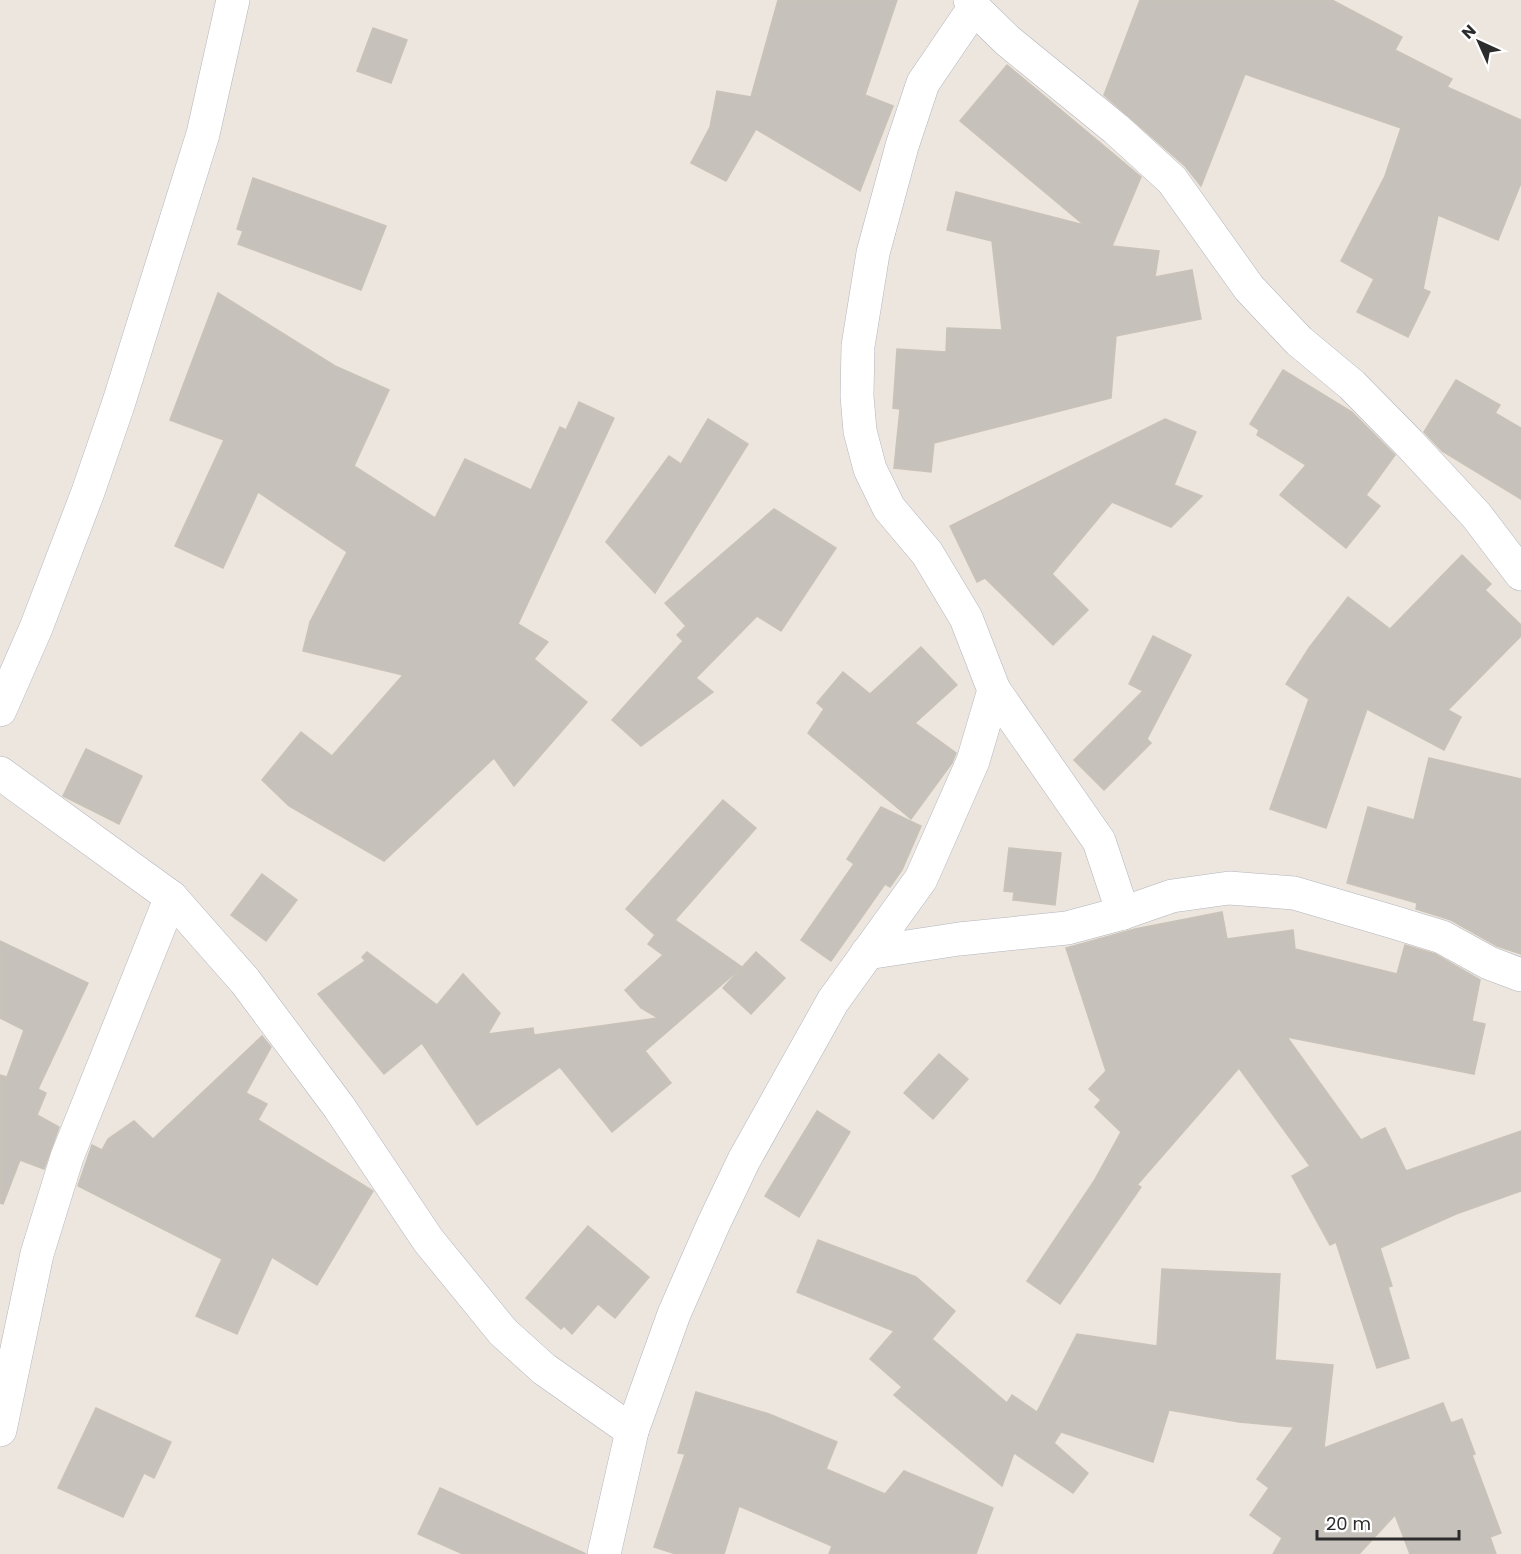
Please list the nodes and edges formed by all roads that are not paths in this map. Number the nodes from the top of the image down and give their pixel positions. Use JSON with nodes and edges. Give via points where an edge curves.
{"nodes":[{"id":1,"x":233,"y":0,"type":"edge"},
{"id":2,"x":972,"y":4,"type":"edge"},
{"id":3,"x":1521,"y":574,"type":"edge"},
{"id":4,"x":994,"y":690,"type":"junction"},
{"id":5,"x":0,"y":710,"type":"edge"},
{"id":6,"x":0,"y":773,"type":"edge"},
{"id":7,"x":171,"y":897,"type":"junction"},
{"id":8,"x":1123,"y":914,"type":"junction"},
{"id":9,"x":867,"y":953,"type":"junction"},
{"id":10,"x":1521,"y":975,"type":"edge"},
{"id":11,"x":0,"y":1430,"type":"edge"},
{"id":12,"x":632,"y":1431,"type":"junction"},
{"id":13,"x":604,"y":1554,"type":"edge"}],
"edges":[{"from":1,"to":5,"type":"street","via":[[203,134],[118,405],[44,607]]},
{"from":2,"to":3,"type":"street","via":[[1008,41],[1172,180],[1249,288],[1299,341],[1352,385],[1409,443],[1476,514]]},
{"from":2,"to":4,"type":"street","via":[[923,83],[902,146],[873,252],[858,346],[857,396],[860,431],[870,469],[889,507],[927,553],[966,618]]},
{"from":4,"to":8,"type":"street","via":[[1098,842]]},
{"from":4,"to":9,"type":"street","via":[[973,761],[921,879]]},
{"from":6,"to":7,"type":"street"},
{"from":7,"to":11,"type":"street","via":[[66,1157],[37,1254]]},
{"from":7,"to":12,"type":"street","via":[[245,981],[339,1107],[428,1240],[503,1332],[544,1369]]},
{"from":8,"to":9,"type":"street","via":[[1067,928]]},
{"from":8,"to":10,"type":"street","via":[[1172,896],[1229,888],[1294,894],[1442,937],[1489,963]]},
{"from":9,"to":12,"type":"street","via":[[823,1018],[744,1160],[674,1314]]},
{"from":12,"to":13,"type":"street"}]}
